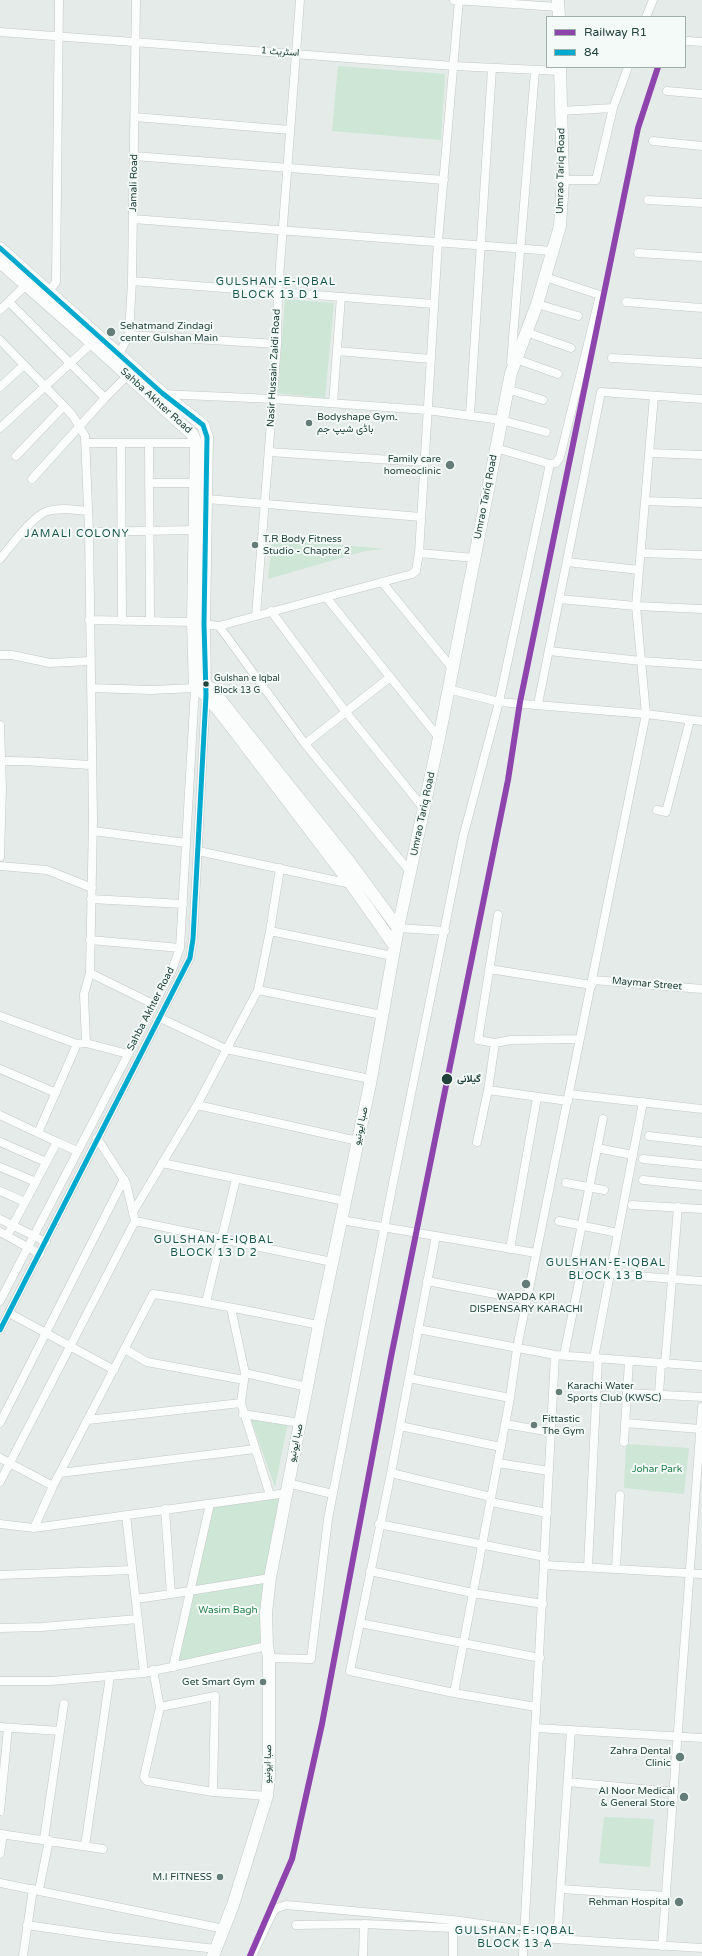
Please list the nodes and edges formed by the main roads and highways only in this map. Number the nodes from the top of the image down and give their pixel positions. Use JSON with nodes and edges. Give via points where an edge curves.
{"nodes":[{"id":1,"x":560,"y":69,"type":"edge"},
{"id":2,"x":0,"y":248,"type":"edge"},
{"id":3,"x":0,"y":262,"type":"edge"},
{"id":4,"x":46,"y":295,"type":"junction"},
{"id":5,"x":116,"y":358,"type":"junction"},
{"id":6,"x":159,"y":396,"type":"junction"},
{"id":7,"x":198,"y":623,"type":"junction"},
{"id":8,"x":230,"y":719,"type":"junction"},
{"id":9,"x":398,"y":928,"type":"junction"},
{"id":10,"x":393,"y":951,"type":"junction"},
{"id":11,"x":214,"y":1953,"type":"edge"}],
"edges":[{"from":1,"to":9,"type":"main road","name":"Umrao Tariq Road","via":[[563,180],[560,226],[537,304],[507,389],[439,738]]},
{"from":2,"to":4,"type":"main road","name":"Sahba Akhter Road"},
{"from":3,"to":4,"type":"main road","name":"Sahba Akhter Road","via":[[26,285]]},
{"from":4,"to":5,"type":"main road","name":"Sahba Akhter Road"},
{"from":4,"to":5,"type":"main road","name":"Sahba Akhter Road","via":[[92,343]]},
{"from":5,"to":6,"type":"main road","name":"Sahba Akhter Road"},
{"from":5,"to":6,"type":"main road","name":"Sahba Akhter Road","via":[[128,375]]},
{"from":6,"to":7,"type":"main road","name":"Sahba Akhter Road","via":[[193,435],[196,442]]},
{"from":6,"to":7,"type":"main road","name":"Sahba Akhter Road","via":[[203,425],[207,437],[207,499]]},
{"from":7,"to":8,"type":"main road","name":"Sahba Akhter Road","via":[[202,691]]},
{"from":8,"to":9,"type":"main road","via":[[348,860]]},
{"from":8,"to":10,"type":"main road","via":[[351,884]]},
{"from":9,"to":10,"type":"main road","name":"صبا ایونیو"},
{"from":10,"to":11,"type":"main road","name":"صبا ایونیو","via":[[358,1141],[270,1578],[266,1613],[269,1776],[267,1796],[246,1867]]}]}
